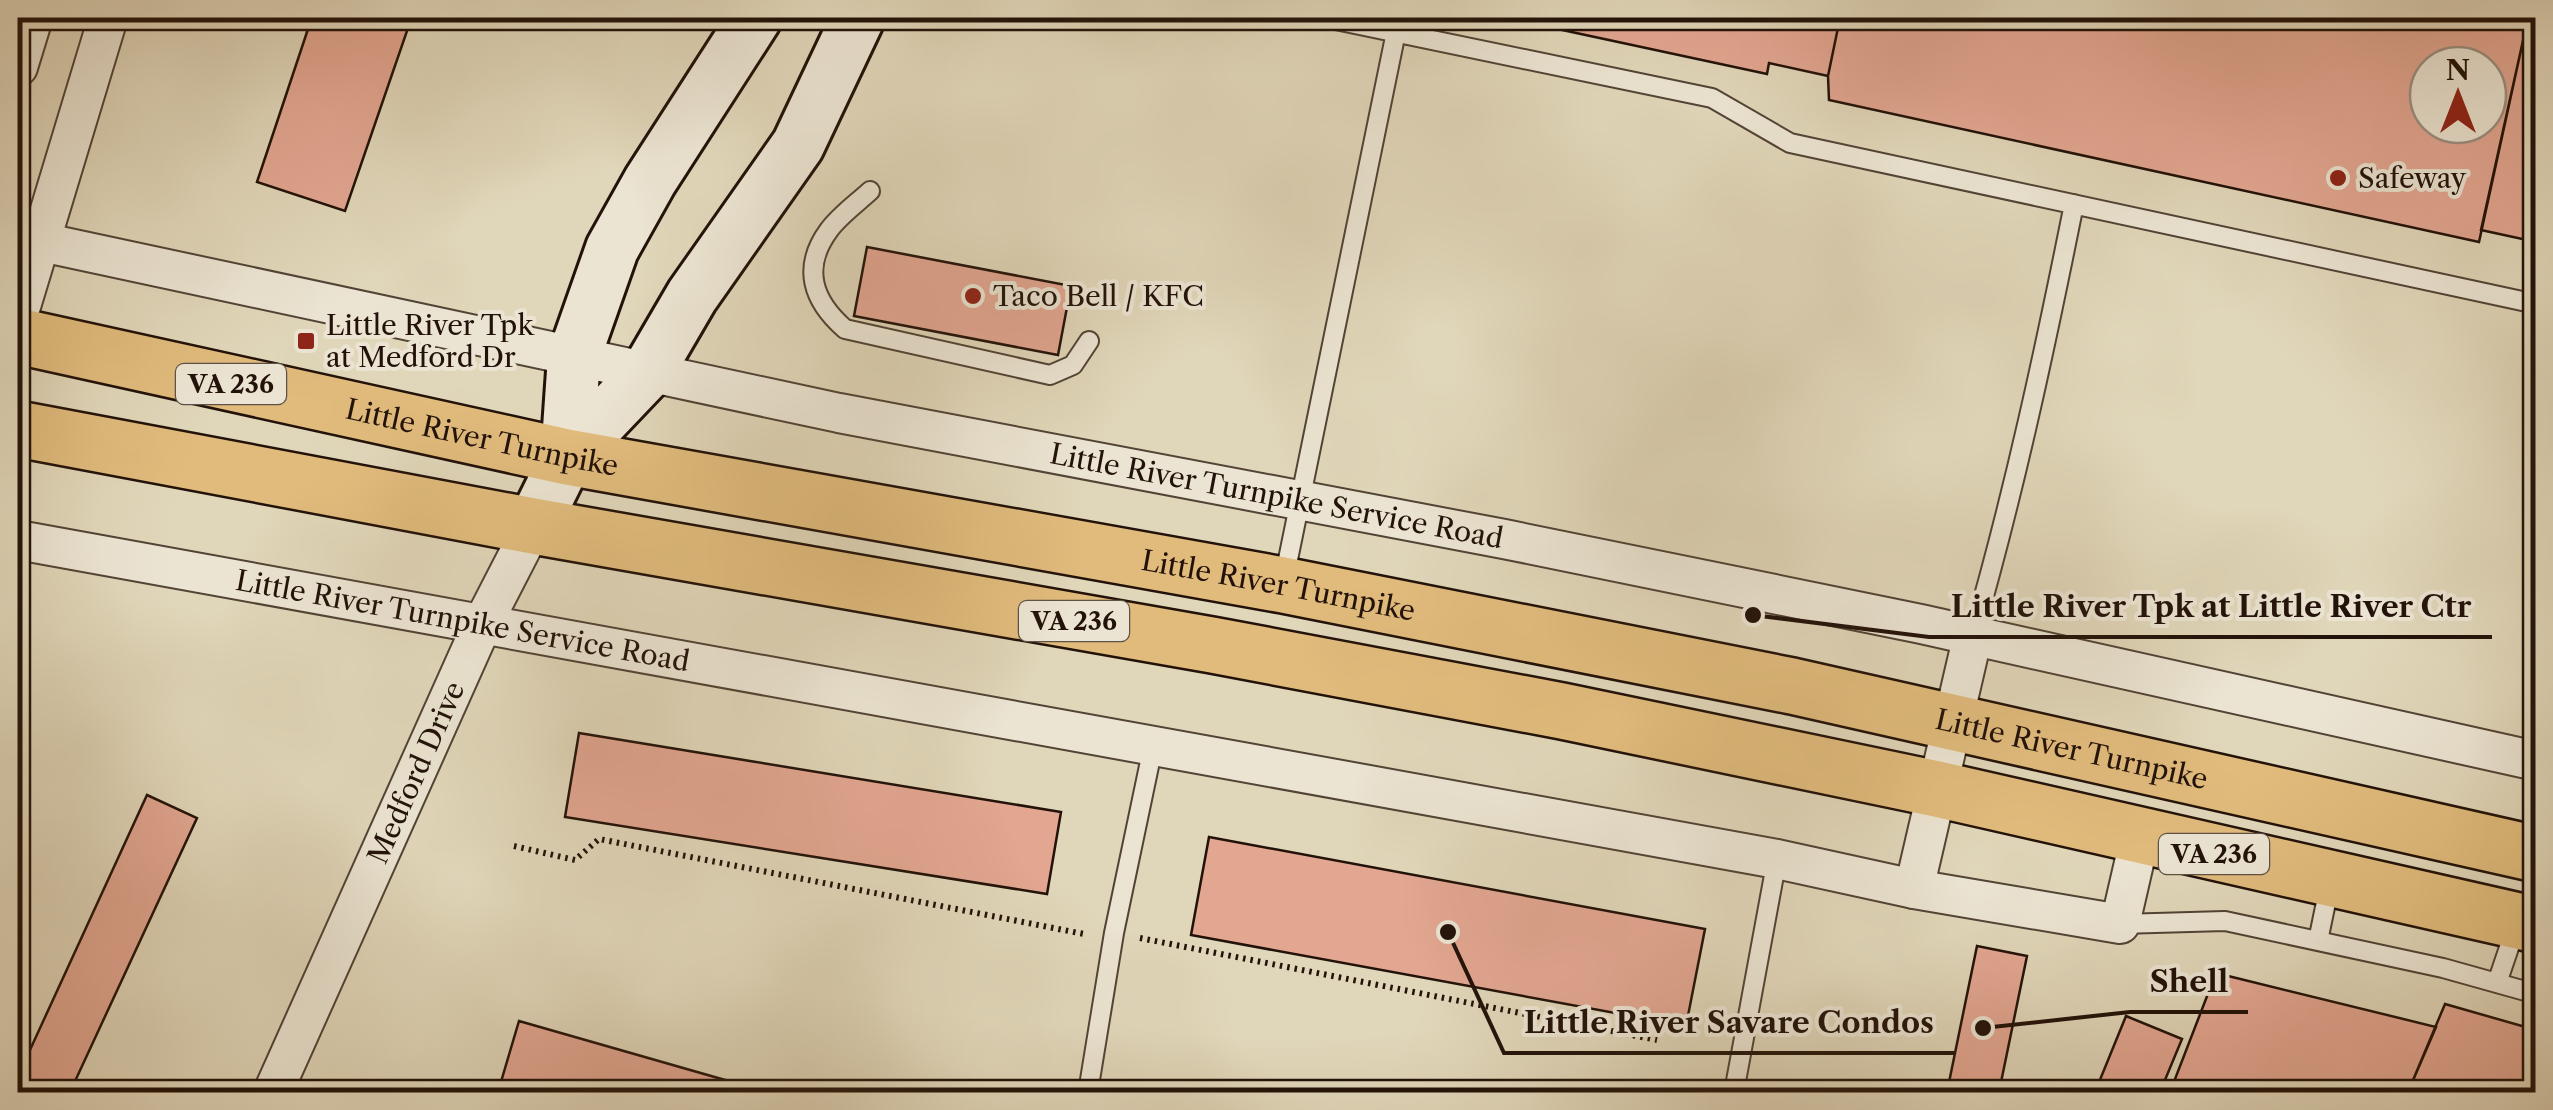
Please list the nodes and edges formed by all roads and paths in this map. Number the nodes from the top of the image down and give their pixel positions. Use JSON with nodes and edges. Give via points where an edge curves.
{"nodes":[{"id":1,"x":33,"y":18,"type":"edge"},
{"id":2,"x":108,"y":18,"type":"edge"},
{"id":3,"x":755,"y":18,"type":"edge"},
{"id":4,"x":858,"y":18,"type":"edge"},
{"id":5,"x":1326,"y":18,"type":"edge"},
{"id":6,"x":1396,"y":32,"type":"junction"},
{"id":7,"x":18,"y":67,"type":"edge"},
{"id":8,"x":870,"y":191,"type":"dead end"},
{"id":9,"x":2074,"y":204,"type":"junction"},
{"id":10,"x":29,"y":240,"type":"edge"},
{"id":11,"x":2536,"y":304,"type":"edge"},
{"id":12,"x":18,"y":316,"type":"edge"},
{"id":13,"x":18,"y":336,"type":"edge"},
{"id":14,"x":1089,"y":341,"type":"dead end"},
{"id":15,"x":574,"y":357,"type":"junction"},
{"id":16,"x":647,"y":372,"type":"junction"},
{"id":17,"x":18,"y":429,"type":"edge"},
{"id":18,"x":567,"y":456,"type":"junction"},
{"id":19,"x":1300,"y":501,"type":"junction"},
{"id":20,"x":533,"y":526,"type":"junction"},
{"id":21,"x":18,"y":540,"type":"edge"},
{"id":22,"x":1283,"y":585,"type":"junction"},
{"id":23,"x":482,"y":625,"type":"junction"},
{"id":24,"x":1973,"y":635,"type":"junction"},
{"id":25,"x":1953,"y":720,"type":"junction"},
{"id":26,"x":1153,"y":747,"type":"junction"},
{"id":27,"x":2536,"y":761,"type":"edge"},
{"id":28,"x":1937,"y":789,"type":"junction"},
{"id":29,"x":2140,"y":837,"type":"junction"},
{"id":30,"x":514,"y":846,"type":"dead end"},
{"id":31,"x":2536,"y":854,"type":"edge"},
{"id":32,"x":1778,"y":860,"type":"junction"},
{"id":33,"x":2331,"y":880,"type":"junction"},
{"id":34,"x":1914,"y":889,"type":"junction"},
{"id":35,"x":2527,"y":923,"type":"edge"},
{"id":36,"x":2120,"y":924,"type":"junction"},
{"id":37,"x":1113,"y":936,"type":"junction"},
{"id":38,"x":2318,"y":941,"type":"junction"},
{"id":39,"x":2498,"y":983,"type":"junction"},
{"id":40,"x":2536,"y":994,"type":"edge"},
{"id":41,"x":1657,"y":1040,"type":"dead end"},
{"id":42,"x":273,"y":1092,"type":"edge"},
{"id":43,"x":1088,"y":1092,"type":"edge"},
{"id":44,"x":1734,"y":1092,"type":"edge"}],
"edges":[{"from":1,"to":7,"type":"street"},
{"from":2,"to":10,"type":"street"},
{"from":3,"to":15,"type":"street","name":"Medford Drive","via":[[612,250]]},
{"from":4,"to":16,"type":"street","name":"Medford Drive","via":[[798,145]]},
{"from":5,"to":6,"type":"lane"},
{"from":6,"to":9,"type":"lane","via":[[1712,98],[1790,142]]},
{"from":6,"to":19,"type":"lane"},
{"from":8,"to":14,"type":"lane","via":[[829,230],[815,259],[814,287],[824,310],[845,329],[1050,375],[1073,366]]},
{"from":9,"to":11,"type":"lane"},
{"from":9,"to":24,"type":"lane","via":[[2044,356]]},
{"from":10,"to":12,"type":"street"},
{"from":10,"to":15,"type":"street","name":"Little River Turnpike Service Road"},
{"from":13,"to":18,"type":"main road","name":"Little River Turnpike","number":"VA 236"},
{"from":15,"to":16,"type":"street","name":"Little River Turnpike Service Road"},
{"from":15,"to":18,"type":"street","name":"Medford Drive"},
{"from":16,"to":18,"type":"street","name":"Medford Drive"},
{"from":16,"to":19,"type":"street","name":"Little River Turnpike Service Road"},
{"from":17,"to":20,"type":"main road","number":"VA 236"},
{"from":18,"to":20,"type":"street","name":"Medford Drive"},
{"from":18,"to":22,"type":"main road","name":"Little River Turnpike","number":"VA 236"},
{"from":19,"to":22,"type":"lane"},
{"from":19,"to":24,"type":"street","name":"Little River Turnpike Service Road"},
{"from":20,"to":23,"type":"street","name":"Medford Drive"},
{"from":20,"to":28,"type":"main road","number":"VA 236","via":[[1484,696]]},
{"from":21,"to":23,"type":"street","name":"Little River Turnpike Service Road"},
{"from":22,"to":25,"type":"main road","name":"Little River Turnpike","number":"VA 236"},
{"from":23,"to":26,"type":"street","name":"Little River Turnpike Service Road"},
{"from":23,"to":42,"type":"street","name":"Medford Drive"},
{"from":24,"to":25,"type":"street"},
{"from":24,"to":27,"type":"street","name":"Little River Turnpike Service Road"},
{"from":25,"to":28,"type":"street"},
{"from":25,"to":31,"type":"main road","name":"Little River Turnpike","number":"VA 236"},
{"from":26,"to":32,"type":"street","name":"Little River Turnpike Service Road"},
{"from":26,"to":37,"type":"lane"},
{"from":28,"to":29,"type":"main road","number":"VA 236"},
{"from":28,"to":34,"type":"street"},
{"from":29,"to":33,"type":"main road","number":"VA 236"},
{"from":29,"to":36,"type":"street"},
{"from":30,"to":37,"type":"path","via":[[575,860],[599,839]]},
{"from":32,"to":34,"type":"street","name":"Little River Turnpike Service Road"},
{"from":32,"to":44,"type":"lane"},
{"from":33,"to":35,"type":"main road","number":"VA 236"},
{"from":33,"to":38,"type":"lane"},
{"from":34,"to":36,"type":"street","name":"Little River Turnpike Service Road"},
{"from":35,"to":39,"type":"lane"},
{"from":36,"to":38,"type":"lane","via":[[2225,921]]},
{"from":37,"to":41,"type":"path"},
{"from":37,"to":43,"type":"lane"},
{"from":38,"to":39,"type":"lane"},
{"from":39,"to":40,"type":"lane"}]}
